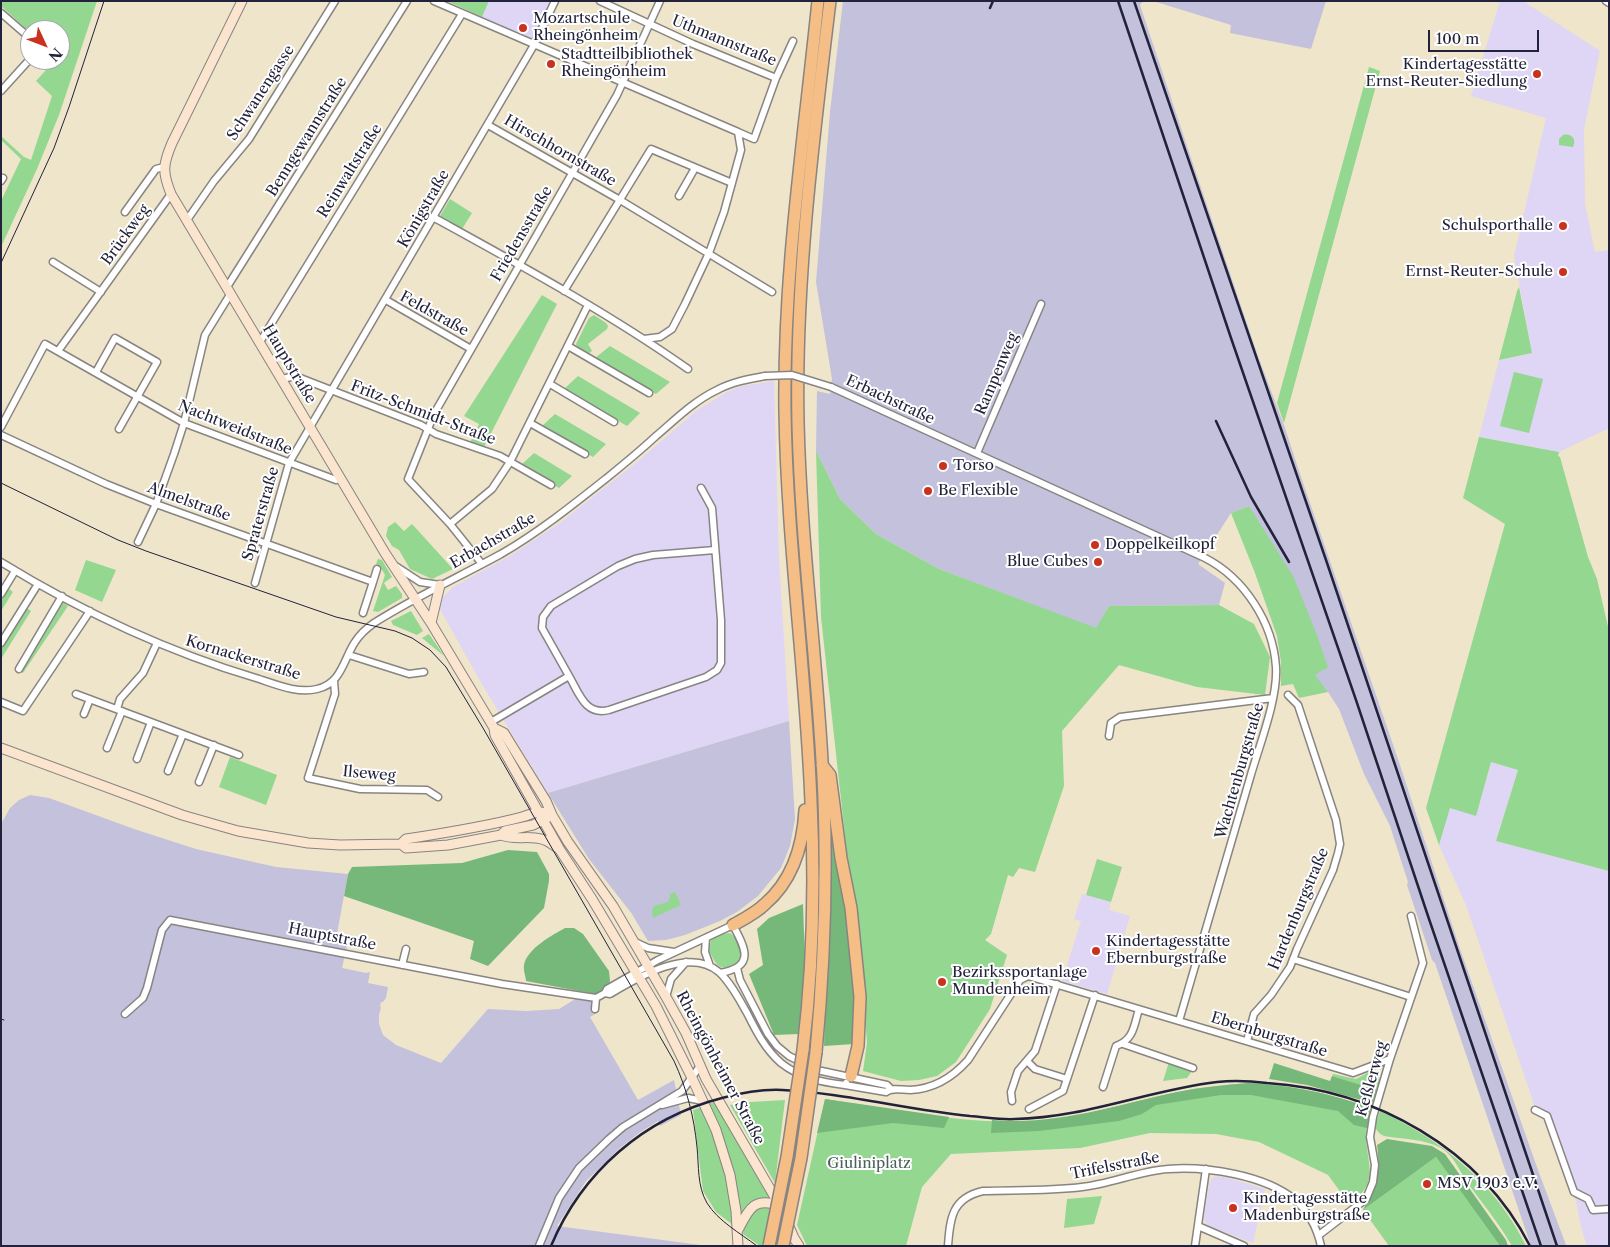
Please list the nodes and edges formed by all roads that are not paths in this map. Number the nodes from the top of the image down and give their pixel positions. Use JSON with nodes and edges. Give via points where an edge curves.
{"nodes":[{"id":1,"x":242,"y":1,"type":"edge"},
{"id":2,"x":334,"y":1,"type":"edge"},
{"id":3,"x":407,"y":1,"type":"edge"},
{"id":4,"x":434,"y":1,"type":"edge"},
{"id":5,"x":555,"y":1,"type":"edge"},
{"id":6,"x":600,"y":1,"type":"edge"},
{"id":7,"x":660,"y":1,"type":"edge"},
{"id":8,"x":818,"y":1,"type":"edge"},
{"id":9,"x":830,"y":1,"type":"edge"},
{"id":10,"x":442,"y":3,"type":"edge"},
{"id":11,"x":1,"y":12,"type":"edge"},
{"id":12,"x":462,"y":14,"type":"junction"},
{"id":13,"x":650,"y":24,"type":"junction"},
{"id":14,"x":20,"y":29,"type":"edge"},
{"id":15,"x":793,"y":41,"type":"dead end"},
{"id":16,"x":534,"y":45,"type":"junction"},
{"id":17,"x":20,"y":70,"type":"edge"},
{"id":18,"x":776,"y":78,"type":"junction"},
{"id":19,"x":624,"y":82,"type":"junction"},
{"id":20,"x":1,"y":90,"type":"edge"},
{"id":21,"x":488,"y":125,"type":"junction"},
{"id":22,"x":738,"y":132,"type":"junction"},
{"id":23,"x":164,"y":167,"type":"junction"},
{"id":24,"x":695,"y":168,"type":"junction"},
{"id":25,"x":572,"y":172,"type":"junction"},
{"id":26,"x":732,"y":183,"type":"junction"},
{"id":27,"x":171,"y":194,"type":"junction"},
{"id":28,"x":680,"y":196,"type":"dead end"},
{"id":29,"x":620,"y":200,"type":"junction"},
{"id":30,"x":125,"y":212,"type":"dead end"},
{"id":31,"x":434,"y":217,"type":"junction"},
{"id":32,"x":187,"y":220,"type":"junction"},
{"id":33,"x":709,"y":253,"type":"junction"},
{"id":34,"x":53,"y":262,"type":"dead end"},
{"id":35,"x":519,"y":264,"type":"junction"},
{"id":36,"x":229,"y":290,"type":"junction"},
{"id":37,"x":564,"y":291,"type":"junction"},
{"id":38,"x":101,"y":292,"type":"junction"},
{"id":39,"x":772,"y":292,"type":"dead end"},
{"id":40,"x":386,"y":300,"type":"junction"},
{"id":41,"x":1041,"y":304,"type":"dead end"},
{"id":42,"x":588,"y":305,"type":"junction"},
{"id":43,"x":644,"y":338,"type":"junction"},
{"id":44,"x":260,"y":342,"type":"junction"},
{"id":45,"x":568,"y":346,"type":"junction"},
{"id":46,"x":471,"y":349,"type":"junction"},
{"id":47,"x":58,"y":351,"type":"junction"},
{"id":48,"x":688,"y":368,"type":"dead end"},
{"id":49,"x":96,"y":372,"type":"junction"},
{"id":50,"x":282,"y":379,"type":"junction"},
{"id":51,"x":550,"y":384,"type":"junction"},
{"id":52,"x":332,"y":391,"type":"junction"},
{"id":53,"x":649,"y":393,"type":"dead end"},
{"id":54,"x":137,"y":396,"type":"junction"},
{"id":55,"x":614,"y":422,"type":"dead end"},
{"id":56,"x":184,"y":423,"type":"junction"},
{"id":57,"x":530,"y":423,"type":"junction"},
{"id":58,"x":1,"y":427,"type":"edge"},
{"id":59,"x":310,"y":427,"type":"junction"},
{"id":60,"x":427,"y":428,"type":"junction"},
{"id":61,"x":119,"y":429,"type":"dead end"},
{"id":62,"x":1,"y":435,"type":"edge"},
{"id":63,"x":585,"y":454,"type":"dead end"},
{"id":64,"x":977,"y":454,"type":"junction"},
{"id":65,"x":510,"y":462,"type":"junction"},
{"id":66,"x":289,"y":463,"type":"junction"},
{"id":67,"x":341,"y":478,"type":"junction"},
{"id":68,"x":550,"y":485,"type":"dead end"},
{"id":69,"x":700,"y":488,"type":"dead end"},
{"id":70,"x":156,"y":504,"type":"junction"},
{"id":71,"x":450,"y":524,"type":"junction"},
{"id":72,"x":138,"y":542,"type":"dead end"},
{"id":73,"x":266,"y":543,"type":"junction"},
{"id":74,"x":715,"y":550,"type":"junction"},
{"id":75,"x":1,"y":562,"type":"edge"},
{"id":76,"x":392,"y":563,"type":"junction"},
{"id":77,"x":482,"y":564,"type":"junction"},
{"id":78,"x":378,"y":569,"type":"dead end"},
{"id":79,"x":15,"y":570,"type":"junction"},
{"id":80,"x":373,"y":582,"type":"junction"},
{"id":81,"x":254,"y":583,"type":"dead end"},
{"id":82,"x":38,"y":584,"type":"junction"},
{"id":83,"x":440,"y":585,"type":"junction"},
{"id":84,"x":1,"y":594,"type":"edge"},
{"id":85,"x":62,"y":596,"type":"junction"},
{"id":86,"x":416,"y":599,"type":"junction"},
{"id":87,"x":90,"y":611,"type":"junction"},
{"id":88,"x":363,"y":613,"type":"dead end"},
{"id":89,"x":431,"y":623,"type":"junction"},
{"id":90,"x":157,"y":643,"type":"junction"},
{"id":91,"x":1,"y":644,"type":"edge"},
{"id":92,"x":349,"y":655,"type":"junction"},
{"id":93,"x":18,"y":670,"type":"dead end"},
{"id":94,"x":424,"y":672,"type":"dead end"},
{"id":95,"x":569,"y":676,"type":"junction"},
{"id":96,"x":334,"y":680,"type":"junction"},
{"id":97,"x":76,"y":694,"type":"dead end"},
{"id":98,"x":1288,"y":695,"type":"dead end"},
{"id":99,"x":1273,"y":698,"type":"junction"},
{"id":100,"x":90,"y":699,"type":"junction"},
{"id":101,"x":1,"y":702,"type":"edge"},
{"id":102,"x":119,"y":710,"type":"junction"},
{"id":103,"x":84,"y":714,"type":"dead end"},
{"id":104,"x":152,"y":722,"type":"junction"},
{"id":105,"x":493,"y":725,"type":"junction"},
{"id":106,"x":182,"y":734,"type":"junction"},
{"id":107,"x":1109,"y":736,"type":"dead end"},
{"id":108,"x":214,"y":745,"type":"junction"},
{"id":109,"x":1,"y":748,"type":"edge"},
{"id":110,"x":108,"y":748,"type":"dead end"},
{"id":111,"x":239,"y":755,"type":"dead end"},
{"id":112,"x":137,"y":759,"type":"dead end"},
{"id":113,"x":822,"y":765,"type":"junction"},
{"id":114,"x":168,"y":771,"type":"dead end"},
{"id":115,"x":810,"y":774,"type":"junction"},
{"id":116,"x":200,"y":782,"type":"dead end"},
{"id":117,"x":438,"y":797,"type":"dead end"},
{"id":118,"x":539,"y":811,"type":"junction"},
{"id":119,"x":548,"y":818,"type":"junction"},
{"id":120,"x":501,"y":835,"type":"junction"},
{"id":121,"x":401,"y":844,"type":"junction"},
{"id":122,"x":560,"y":850,"type":"junction"},
{"id":123,"x":1411,"y":916,"type":"dead end"},
{"id":124,"x":733,"y":925,"type":"junction"},
{"id":125,"x":706,"y":938,"type":"junction"},
{"id":126,"x":634,"y":942,"type":"junction"},
{"id":127,"x":406,"y":949,"type":"dead end"},
{"id":128,"x":675,"y":952,"type":"junction"},
{"id":129,"x":1293,"y":959,"type":"junction"},
{"id":130,"x":686,"y":962,"type":"junction"},
{"id":131,"x":402,"y":965,"type":"junction"},
{"id":132,"x":710,"y":966,"type":"junction"},
{"id":133,"x":737,"y":968,"type":"junction"},
{"id":134,"x":650,"y":969,"type":"junction"},
{"id":135,"x":720,"y":973,"type":"junction"},
{"id":136,"x":637,"y":975,"type":"junction"},
{"id":137,"x":1057,"y":984,"type":"junction"},
{"id":138,"x":1095,"y":995,"type":"junction"},
{"id":139,"x":666,"y":997,"type":"junction"},
{"id":140,"x":1411,"y":997,"type":"junction"},
{"id":141,"x":596,"y":998,"type":"junction"},
{"id":142,"x":595,"y":1009,"type":"dead end"},
{"id":143,"x":1139,"y":1009,"type":"junction"},
{"id":144,"x":125,"y":1014,"type":"dead end"},
{"id":145,"x":1179,"y":1021,"type":"junction"},
{"id":146,"x":1246,"y":1041,"type":"junction"},
{"id":147,"x":1123,"y":1044,"type":"junction"},
{"id":148,"x":1390,"y":1059,"type":"junction"},
{"id":149,"x":1027,"y":1061,"type":"junction"},
{"id":150,"x":700,"y":1066,"type":"junction"},
{"id":151,"x":1193,"y":1068,"type":"dead end"},
{"id":152,"x":692,"y":1078,"type":"junction"},
{"id":153,"x":1067,"y":1079,"type":"junction"},
{"id":154,"x":848,"y":1081,"type":"junction"},
{"id":155,"x":1103,"y":1087,"type":"dead end"},
{"id":156,"x":891,"y":1089,"type":"junction"},
{"id":157,"x":703,"y":1101,"type":"junction"},
{"id":158,"x":1012,"y":1101,"type":"dead end"},
{"id":159,"x":656,"y":1108,"type":"junction"},
{"id":160,"x":1029,"y":1108,"type":"dead end"},
{"id":161,"x":1535,"y":1110,"type":"dead end"},
{"id":162,"x":1206,"y":1169,"type":"junction"},
{"id":163,"x":780,"y":1206,"type":"junction"},
{"id":164,"x":1609,"y":1209,"type":"edge"},
{"id":165,"x":1198,"y":1226,"type":"junction"},
{"id":166,"x":738,"y":1231,"type":"junction"},
{"id":167,"x":1319,"y":1235,"type":"junction"},
{"id":168,"x":794,"y":1242,"type":"edge"},
{"id":169,"x":540,"y":1246,"type":"edge"},
{"id":170,"x":738,"y":1246,"type":"edge"},
{"id":171,"x":769,"y":1246,"type":"edge"},
{"id":172,"x":783,"y":1246,"type":"edge"},
{"id":173,"x":799,"y":1246,"type":"edge"},
{"id":174,"x":948,"y":1246,"type":"edge"},
{"id":175,"x":1195,"y":1246,"type":"edge"},
{"id":176,"x":1244,"y":1246,"type":"edge"},
{"id":177,"x":1321,"y":1246,"type":"edge"}],
"edges":[{"from":1,"to":23,"type":"main road","via":[[172,143]]},
{"from":2,"to":32,"type":"street","name":"Schwanengasse","via":[[249,139]]},
{"from":3,"to":36,"type":"street","name":"Benngewannstraße"},
{"from":4,"to":10,"type":"street"},
{"from":5,"to":16,"type":"street","name":"Königstraße"},
{"from":6,"to":13,"type":"street","name":"Uthmannstraße"},
{"from":7,"to":13,"type":"street","name":"Friedensstraße"},
{"from":8,"to":115,"type":"highway","via":[[789,263],[785,403]]},
{"from":9,"to":113,"type":"highway","via":[[809,174],[802,263],[798,395],[803,514]]},
{"from":10,"to":12,"type":"street"},
{"from":11,"to":14,"type":"street"},
{"from":12,"to":16,"type":"street"},
{"from":12,"to":44,"type":"street","name":"Reinwaltstraße"},
{"from":13,"to":18,"type":"street","name":"Uthmannstraße"},
{"from":13,"to":19,"type":"street","name":"Friedensstraße"},
{"from":15,"to":18,"type":"street","name":"Uthmannstraße"},
{"from":16,"to":19,"type":"street"},
{"from":16,"to":21,"type":"street","name":"Königstraße"},
{"from":17,"to":20,"type":"street"},
{"from":18,"to":22,"type":"street","via":[[754,139]]},
{"from":19,"to":22,"type":"street"},
{"from":19,"to":25,"type":"street","name":"Friedensstraße"},
{"from":21,"to":25,"type":"street","name":"Hirschhornstraße"},
{"from":21,"to":31,"type":"street","name":"Königstraße"},
{"from":22,"to":26,"type":"street","via":[[741,150]]},
{"from":23,"to":27,"type":"main road","name":"Hauptstraße"},
{"from":23,"to":30,"type":"street","via":[[156,169]]},
{"from":24,"to":26,"type":"street"},
{"from":24,"to":28,"type":"street"},
{"from":24,"to":29,"type":"street","name":"Hirschhornstraße","via":[[651,149]]},
{"from":25,"to":29,"type":"street","name":"Hirschhornstraße"},
{"from":25,"to":35,"type":"street","name":"Friedensstraße"},
{"from":26,"to":33,"type":"street"},
{"from":27,"to":32,"type":"main road","name":"Hauptstraße"},
{"from":27,"to":38,"type":"street","name":"Brückweg"},
{"from":29,"to":33,"type":"street","name":"Hirschhornstraße"},
{"from":29,"to":37,"type":"street"},
{"from":31,"to":35,"type":"street"},
{"from":31,"to":40,"type":"street","name":"Königstraße"},
{"from":32,"to":36,"type":"main road","name":"Hauptstraße"},
{"from":33,"to":39,"type":"street","name":"Hirschhornstraße"},
{"from":33,"to":43,"type":"street","via":[[672,329],[660,337]]},
{"from":34,"to":38,"type":"street"},
{"from":35,"to":37,"type":"street"},
{"from":35,"to":46,"type":"street","name":"Friedensstraße"},
{"from":36,"to":44,"type":"main road","name":"Hauptstraße"},
{"from":36,"to":56,"type":"street","name":"Benngewannstraße","via":[[205,335]]},
{"from":37,"to":42,"type":"street"},
{"from":38,"to":47,"type":"street","name":"Brückweg"},
{"from":40,"to":46,"type":"street","name":"Feldstraße"},
{"from":40,"to":52,"type":"street","name":"Königstraße"},
{"from":41,"to":64,"type":"street","name":"Rampenweg"},
{"from":42,"to":43,"type":"street"},
{"from":42,"to":45,"type":"street"},
{"from":43,"to":48,"type":"street"},
{"from":44,"to":50,"type":"main road","name":"Hauptstraße"},
{"from":45,"to":51,"type":"street"},
{"from":45,"to":53,"type":"street"},
{"from":46,"to":60,"type":"street","name":"Friedensstraße"},
{"from":47,"to":49,"type":"street","name":"Nachtweidstraße"},
{"from":47,"to":58,"type":"street","name":"Nachtweidstraße","via":[[46,344]]},
{"from":49,"to":54,"type":"street","name":"Nachtweidstraße"},
{"from":49,"to":54,"type":"street","via":[[115,338],[157,362]]},
{"from":50,"to":52,"type":"street","name":"Fritz-Schmidt-Straße","via":[[295,376]]},
{"from":50,"to":59,"type":"main road","name":"Hauptstraße"},
{"from":51,"to":55,"type":"street"},
{"from":51,"to":57,"type":"street"},
{"from":52,"to":59,"type":"street","name":"Königstraße"},
{"from":52,"to":60,"type":"street","name":"Fritz-Schmidt-Straße"},
{"from":54,"to":56,"type":"street","name":"Nachtweidstraße"},
{"from":54,"to":61,"type":"street"},
{"from":56,"to":66,"type":"street","name":"Nachtweidstraße"},
{"from":56,"to":70,"type":"street","name":"Benngewannstraße"},
{"from":57,"to":63,"type":"street"},
{"from":57,"to":65,"type":"street"},
{"from":59,"to":66,"type":"street","name":"Spraterstraße"},
{"from":59,"to":67,"type":"main road","name":"Hauptstraße"},
{"from":60,"to":65,"type":"street","name":"Fritz-Schmidt-Straße"},
{"from":60,"to":71,"type":"street","name":"Friedensstraße","via":[[408,479]]},
{"from":62,"to":70,"type":"street","name":"Almelstraße"},
{"from":64,"to":77,"type":"street","name":"Erbachstraße","bridge":true,"via":[[831,387],[792,375],[765,376],[732,383],[694,404],[559,514]]},
{"from":64,"to":99,"type":"street","name":"Erbachstraße","via":[[1205,558],[1229,574],[1255,605],[1269,638],[1276,666]]},
{"from":65,"to":68,"type":"street","name":"Fritz-Schmidt-Straße"},
{"from":65,"to":71,"type":"street","via":[[492,489]]},
{"from":66,"to":67,"type":"street","name":"Nachtweidstraße","via":[[336,480]]},
{"from":66,"to":73,"type":"street","name":"Spraterstraße"},
{"from":67,"to":76,"type":"main road","name":"Hauptstraße"},
{"from":69,"to":74,"type":"street","via":[[712,508]]},
{"from":70,"to":72,"type":"street","name":"Benngewannstraße"},
{"from":70,"to":73,"type":"street","name":"Almelstraße"},
{"from":71,"to":77,"type":"street"},
{"from":73,"to":80,"type":"street","name":"Almelstraße"},
{"from":73,"to":81,"type":"street","name":"Spraterstraße"},
{"from":74,"to":95,"type":"street","via":[[635,559],[551,606],[543,617],[542,628]]},
{"from":74,"to":95,"type":"street","via":[[722,659],[717,670],[706,677],[600,712],[587,705]]},
{"from":75,"to":79,"type":"street","name":"Kornackerstraße"},
{"from":76,"to":83,"type":"street","name":"Erbachstraße","via":[[420,582]]},
{"from":76,"to":86,"type":"main road","name":"Hauptstraße"},
{"from":77,"to":83,"type":"street","name":"Erbachstraße"},
{"from":78,"to":80,"type":"street"},
{"from":79,"to":82,"type":"street","name":"Kornackerstraße"},
{"from":79,"to":84,"type":"street"},
{"from":80,"to":88,"type":"street"},
{"from":82,"to":85,"type":"street","name":"Kornackerstraße"},
{"from":82,"to":91,"type":"street"},
{"from":83,"to":86,"type":"street","name":"Erbachstraße"},
{"from":83,"to":89,"type":"main road"},
{"from":85,"to":87,"type":"street","name":"Kornackerstraße"},
{"from":85,"to":93,"type":"street"},
{"from":86,"to":89,"type":"main road","name":"Hauptstraße"},
{"from":86,"to":92,"type":"street","via":[[370,626],[355,642]]},
{"from":87,"to":90,"type":"street","name":"Kornackerstraße"},
{"from":87,"to":101,"type":"street","via":[[23,711]]},
{"from":89,"to":105,"type":"main road","name":"Hauptstraße"},
{"from":90,"to":96,"type":"street","name":"Kornackerstraße","via":[[226,669],[296,690],[317,689]]},
{"from":90,"to":102,"type":"street","via":[[143,673],[120,699]]},
{"from":92,"to":94,"type":"street","via":[[409,674]]},
{"from":92,"to":96,"type":"street"},
{"from":95,"to":105,"type":"street"},
{"from":96,"to":117,"type":"street","name":"Ilseweg","via":[[335,694],[308,778],[360,789],[427,790]]},
{"from":97,"to":100,"type":"street"},
{"from":98,"to":129,"type":"street","name":"Hardenburgstraße","via":[[1298,706],[1336,820],[1340,844],[1333,870]]},
{"from":99,"to":107,"type":"street","name":"Wachtenburgstraße","via":[[1120,717],[1111,724]]},
{"from":99,"to":145,"type":"street","name":"Wachtenburgstraße"},
{"from":100,"to":102,"type":"street"},
{"from":100,"to":103,"type":"street"},
{"from":102,"to":104,"type":"street"},
{"from":102,"to":110,"type":"street"},
{"from":104,"to":106,"type":"street"},
{"from":104,"to":112,"type":"street"},
{"from":105,"to":118,"type":"main road","name":"Hauptstraße"},
{"from":105,"to":119,"type":"main road","name":"Hauptstraße","via":[[504,733],[546,801]]},
{"from":106,"to":108,"type":"street"},
{"from":106,"to":114,"type":"street"},
{"from":108,"to":111,"type":"street"},
{"from":108,"to":116,"type":"street"},
{"from":109,"to":121,"type":"main road","via":[[182,815],[238,831],[308,843]]},
{"from":113,"to":154,"type":"highway","via":[[830,775],[851,908],[859,985],[858,1046]]},
{"from":113,"to":172,"type":"highway","bridge":true,"via":[[825,920],[816,1052],[801,1158]]},
{"from":115,"to":124,"type":"highway","via":[[801,844],[793,867],[766,903]]},
{"from":115,"to":171,"type":"highway","bridge":true,"via":[[812,904],[803,1050],[787,1157]]},
{"from":118,"to":119,"type":"main road","name":"Hauptstraße"},
{"from":118,"to":121,"type":"main road","via":[[406,840]]},
{"from":119,"to":120,"type":"main road","via":[[505,830]]},
{"from":119,"to":122,"type":"main road","name":"Hauptstraße"},
{"from":119,"to":126,"type":"main road","name":"Hauptstraße","via":[[613,906]]},
{"from":120,"to":121,"type":"main road","via":[[406,848]]},
{"from":120,"to":122,"type":"main road","via":[[546,840]]},
{"from":122,"to":136,"type":"main road","name":"Hauptstraße"},
{"from":123,"to":140,"type":"street","name":"Keßlerweg","via":[[1423,963]]},
{"from":124,"to":125,"type":"street"},
{"from":124,"to":133,"type":"street","via":[[744,947],[745,957]]},
{"from":125,"to":128,"type":"street"},
{"from":125,"to":132,"type":"street","via":[[705,952]]},
{"from":126,"to":128,"type":"street","via":[[648,948]]},
{"from":126,"to":134,"type":"main road","name":"Hauptstraße"},
{"from":127,"to":131,"type":"street"},
{"from":128,"to":134,"type":"street"},
{"from":129,"to":140,"type":"street"},
{"from":129,"to":146,"type":"street","name":"Hardenburgstraße","via":[[1285,976],[1254,1014]]},
{"from":130,"to":132,"type":"street","name":"Ebernburgstraße"},
{"from":130,"to":134,"type":"street","name":"Ebernburgstraße"},
{"from":130,"to":139,"type":"street","via":[[671,979]]},
{"from":131,"to":141,"type":"street","name":"Hauptstraße"},
{"from":131,"to":144,"type":"street","name":"Hauptstraße","via":[[170,920],[162,930],[143,998]]},
{"from":132,"to":135,"type":"street","name":"Ebernburgstraße"},
{"from":133,"to":135,"type":"street"},
{"from":133,"to":154,"type":"street","name":"Ebernburgstraße","via":[[764,1026],[782,1051],[810,1068]]},
{"from":134,"to":136,"type":"street","name":"Ebernburgstraße"},
{"from":134,"to":139,"type":"main road","name":"Rheingönheimer Straße"},
{"from":135,"to":154,"type":"street","name":"Ebernburgstraße","via":[[735,991],[760,1039],[780,1062],[809,1079]]},
{"from":136,"to":141,"type":"street","via":[[610,994]]},
{"from":136,"to":152,"type":"main road","name":"Hauptstraße","via":[[666,1024]]},
{"from":137,"to":138,"type":"street","name":"Ebernburgstraße"},
{"from":137,"to":149,"type":"street","via":[[1035,1051]]},
{"from":137,"to":156,"type":"street","name":"Ebernburgstraße","via":[[1028,976],[1020,980],[968,1060],[957,1071],[925,1088]]},
{"from":138,"to":143,"type":"street","name":"Ebernburgstraße"},
{"from":138,"to":153,"type":"street"},
{"from":139,"to":150,"type":"main road","name":"Rheingönheimer Straße"},
{"from":140,"to":148,"type":"street","name":"Keßlerweg"},
{"from":141,"to":142,"type":"street"},
{"from":143,"to":145,"type":"street","name":"Ebernburgstraße"},
{"from":143,"to":147,"type":"street","via":[[1130,1037]]},
{"from":145,"to":146,"type":"street","name":"Ebernburgstraße"},
{"from":146,"to":148,"type":"street","name":"Ebernburgstraße","via":[[1353,1073]]},
{"from":147,"to":151,"type":"street"},
{"from":147,"to":155,"type":"street","via":[[1116,1046]]},
{"from":148,"to":167,"type":"street","name":"Keßlerweg","via":[[1370,1137],[1375,1164],[1373,1182],[1366,1199]]},
{"from":149,"to":153,"type":"street","via":[[1035,1069]]},
{"from":149,"to":158,"type":"street","via":[[1018,1071],[1011,1092]]},
{"from":150,"to":152,"type":"street"},
{"from":150,"to":163,"type":"main road","name":"Rheingönheimer Straße"},
{"from":152,"to":157,"type":"main road","name":"Hauptstraße"},
{"from":152,"to":159,"type":"street","via":[[682,1091]]},
{"from":153,"to":160,"type":"street","via":[[1063,1091]]},
{"from":154,"to":156,"type":"street","name":"Ebernburgstraße","via":[[886,1092]]},
{"from":154,"to":156,"type":"street","name":"Ebernburgstraße","via":[[887,1084]]},
{"from":157,"to":159,"type":"street","via":[[688,1098]]},
{"from":157,"to":166,"type":"main road","name":"Hauptstraße","via":[[730,1175]]},
{"from":159,"to":169,"type":"street","via":[[623,1127],[579,1168],[559,1198]]},
{"from":161,"to":164,"type":"street","via":[[1547,1116],[1574,1192],[1588,1199],[1593,1210]]},
{"from":162,"to":165,"type":"street"},
{"from":162,"to":167,"type":"street","name":"Trifelsstraße","via":[[1265,1183],[1288,1195],[1304,1210]]},
{"from":162,"to":174,"type":"street","name":"Trifelsstraße","via":[[1153,1171],[1078,1188],[975,1193],[959,1203],[954,1212],[950,1220]]},
{"from":163,"to":166,"type":"main road","via":[[761,1202],[752,1206]]},
{"from":163,"to":168,"type":"main road","name":"Rheingönheimer Straße"},
{"from":165,"to":175,"type":"street"},
{"from":165,"to":176,"type":"street"},
{"from":166,"to":170,"type":"main road","name":"Hauptstraße"},
{"from":167,"to":177,"type":"street","name":"Trifelsstraße"},
{"from":168,"to":173,"type":"main road","name":"Rheingönheimer Straße"}]}
